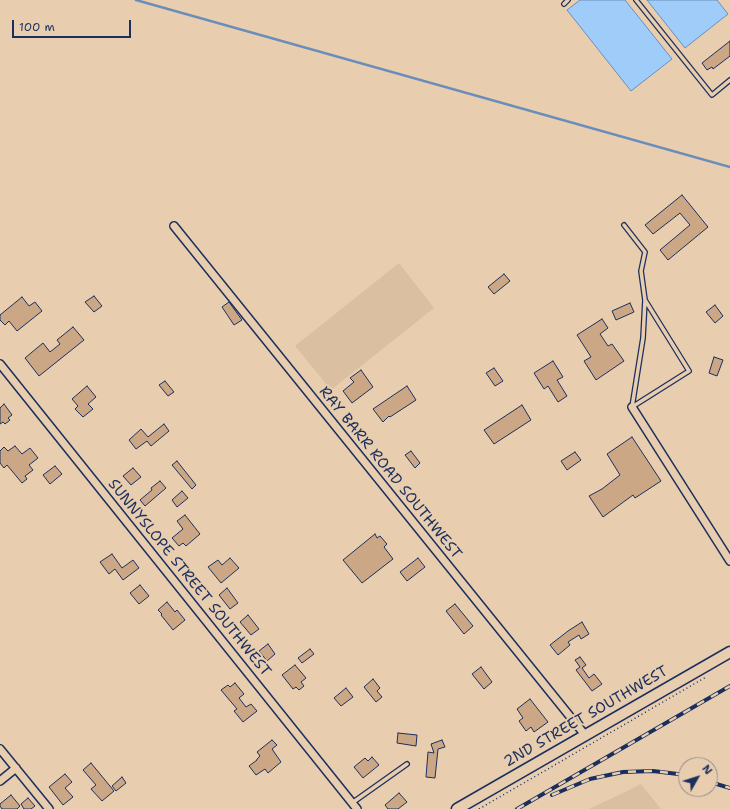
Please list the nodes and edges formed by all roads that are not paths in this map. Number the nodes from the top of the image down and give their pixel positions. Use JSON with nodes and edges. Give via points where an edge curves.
{"nodes":[{"id":1,"x":568,"y":0,"type":"edge"},
{"id":2,"x":636,"y":0,"type":"edge"},
{"id":3,"x":564,"y":4,"type":"dead end"},
{"id":4,"x":730,"y":80,"type":"edge"},
{"id":5,"x":624,"y":225,"type":"dead end"},
{"id":6,"x":174,"y":226,"type":"dead end"},
{"id":7,"x":645,"y":300,"type":"junction"},
{"id":8,"x":1,"y":366,"type":"edge"},
{"id":9,"x":632,"y":407,"type":"junction"},
{"id":10,"x":730,"y":561,"type":"edge"},
{"id":11,"x":730,"y":652,"type":"edge"},
{"id":12,"x":585,"y":736,"type":"junction"},
{"id":13,"x":0,"y":749,"type":"edge"},
{"id":14,"x":407,"y":764,"type":"dead end"},
{"id":15,"x":16,"y":768,"type":"junction"},
{"id":16,"x":0,"y":781,"type":"edge"},
{"id":17,"x":352,"y":803,"type":"junction"},
{"id":18,"x":49,"y":809,"type":"edge"},
{"id":19,"x":357,"y":809,"type":"edge"},
{"id":20,"x":457,"y":809,"type":"edge"}],
"edges":[{"from":1,"to":3,"type":"lane"},
{"from":2,"to":4,"type":"lane","via":[[712,95]]},
{"from":5,"to":7,"type":"lane","via":[[644,252],[641,271]]},
{"from":6,"to":12,"type":"street","name":"RAY BARR ROAD SOUTHWEST"},
{"from":7,"to":9,"type":"lane","via":[[643,338]]},
{"from":7,"to":9,"type":"lane","via":[[689,371]]},
{"from":8,"to":17,"type":"street","name":"SUNNYSLOPE STREET SOUTHWEST"},
{"from":9,"to":10,"type":"street"},
{"from":11,"to":12,"type":"street","name":"2ND STREET SOUTHWEST"},
{"from":12,"to":20,"type":"street","name":"2ND STREET SOUTHWEST"},
{"from":13,"to":15,"type":"street"},
{"from":14,"to":17,"type":"lane"},
{"from":15,"to":16,"type":"street"},
{"from":15,"to":18,"type":"street"},
{"from":17,"to":19,"type":"street","name":"SUNNYSLOPE STREET SOUTHWEST"}]}
